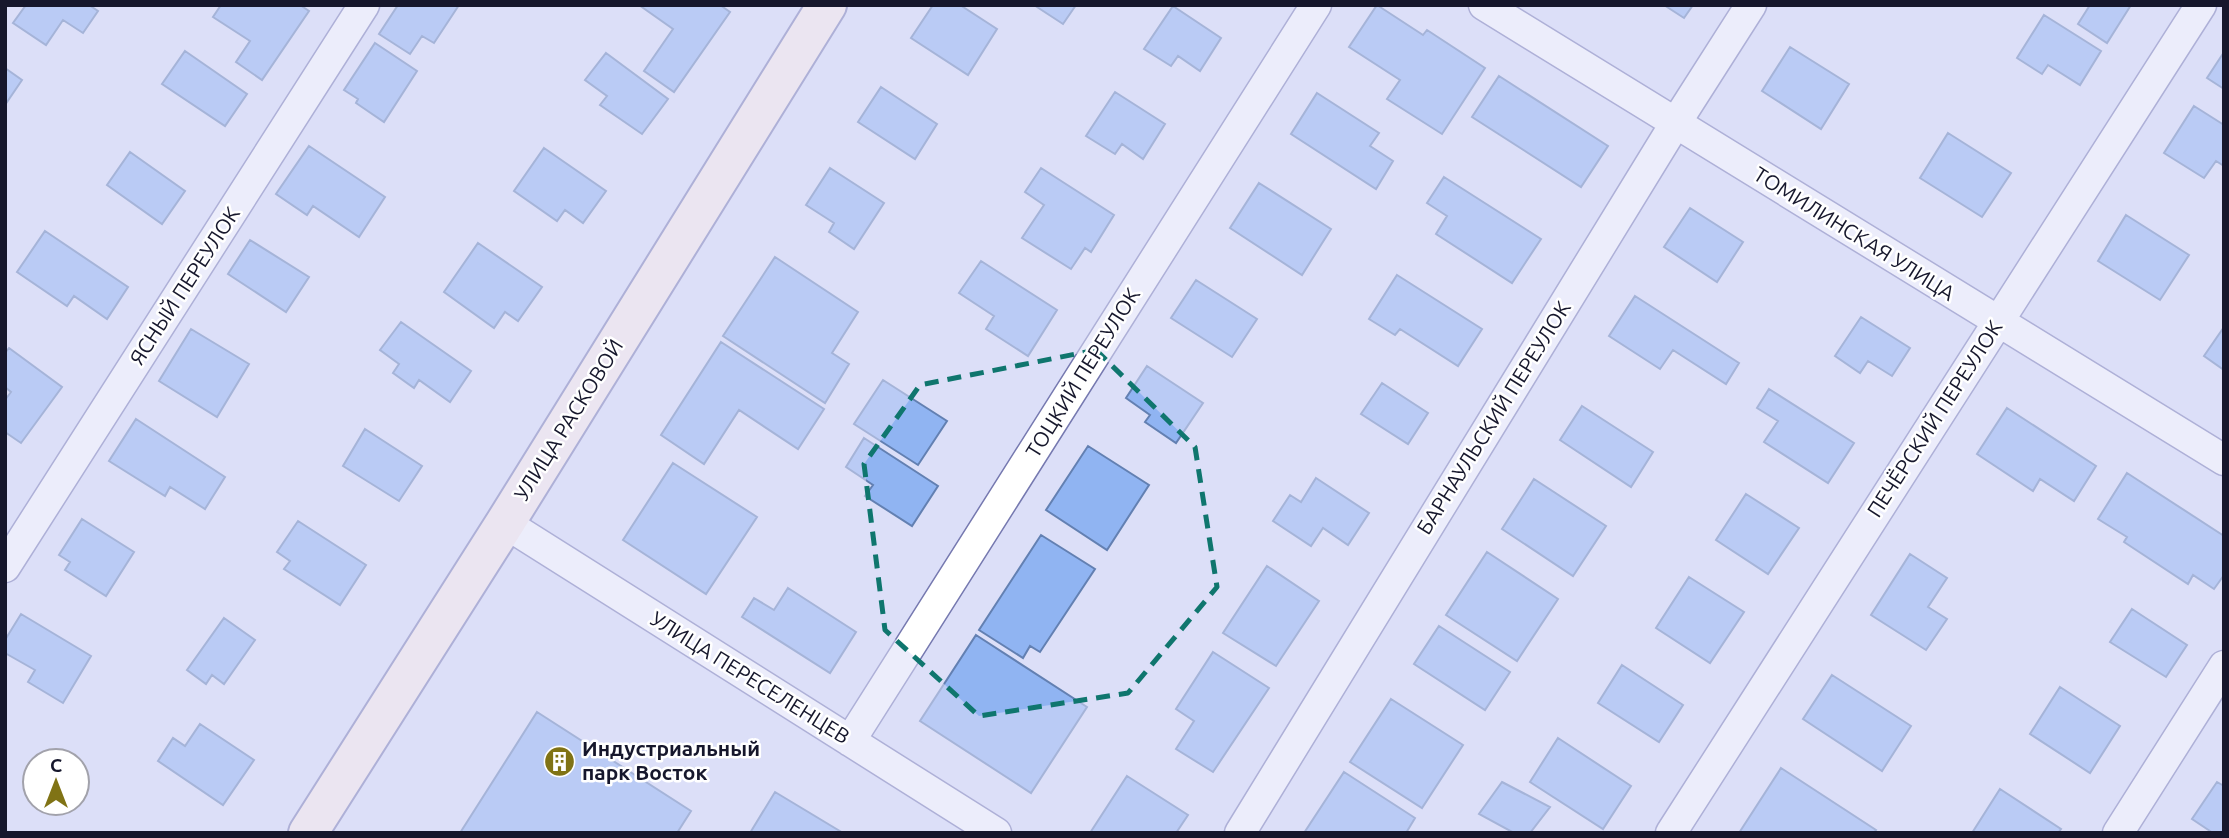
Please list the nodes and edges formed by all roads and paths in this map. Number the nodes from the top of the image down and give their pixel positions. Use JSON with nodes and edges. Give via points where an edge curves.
{"nodes":[{"id":1,"x":364,"y":5,"type":"edge"},
{"id":2,"x":827,"y":5,"type":"edge"},
{"id":3,"x":1316,"y":5,"type":"edge"},
{"id":4,"x":1485,"y":5,"type":"edge"},
{"id":5,"x":1751,"y":5,"type":"edge"},
{"id":6,"x":2201,"y":5,"type":"edge"},
{"id":7,"x":1675,"y":124,"type":"junction"},
{"id":8,"x":1997,"y":322,"type":"junction"},
{"id":9,"x":2224,"y":460,"type":"edge"},
{"id":10,"x":505,"y":523,"type":"junction"},
{"id":11,"x":5,"y":567,"type":"edge"},
{"id":12,"x":2224,"y":666,"type":"edge"},
{"id":13,"x":850,"y":741,"type":"junction"},
{"id":14,"x":308,"y":833,"type":"edge"},
{"id":15,"x":996,"y":833,"type":"edge"},
{"id":16,"x":1240,"y":833,"type":"edge"},
{"id":17,"x":1671,"y":833,"type":"edge"},
{"id":18,"x":2118,"y":833,"type":"edge"}],
"edges":[{"from":1,"to":11,"type":"street","name":"ЯСНЫЙ ПЕРЕУЛОК"},
{"from":2,"to":10,"type":"street","name":"УЛИЦА РАСКОВОЙ"},
{"from":3,"to":13,"type":"street","name":"ТОЦКИЙ ПЕРЕУЛОК"},
{"from":4,"to":7,"type":"street","name":"ТОМИЛИНСКАЯ УЛИЦА"},
{"from":5,"to":7,"type":"street","name":"БАРНАУЛЬСКИЙ ПЕРЕУЛОК"},
{"from":6,"to":8,"type":"street","name":"ПЕЧЁРСКИЙ ПЕРЕУЛОК"},
{"from":7,"to":8,"type":"street","name":"ТОМИЛИНСКАЯ УЛИЦА"},
{"from":7,"to":16,"type":"street","name":"БАРНАУЛЬСКИЙ ПЕРЕУЛОК"},
{"from":8,"to":9,"type":"street","name":"ТОМИЛИНСКАЯ УЛИЦА"},
{"from":8,"to":17,"type":"street","name":"ПЕЧЁРСКИЙ ПЕРЕУЛОК"},
{"from":10,"to":13,"type":"street","name":"УЛИЦА ПЕРЕСЕЛЕНЦЕВ"},
{"from":10,"to":14,"type":"street","name":"УЛИЦА РАСКОВОЙ"},
{"from":12,"to":18,"type":"street"},
{"from":13,"to":15,"type":"street","name":"УЛИЦА ПЕРЕСЕЛЕНЦЕВ"}]}
